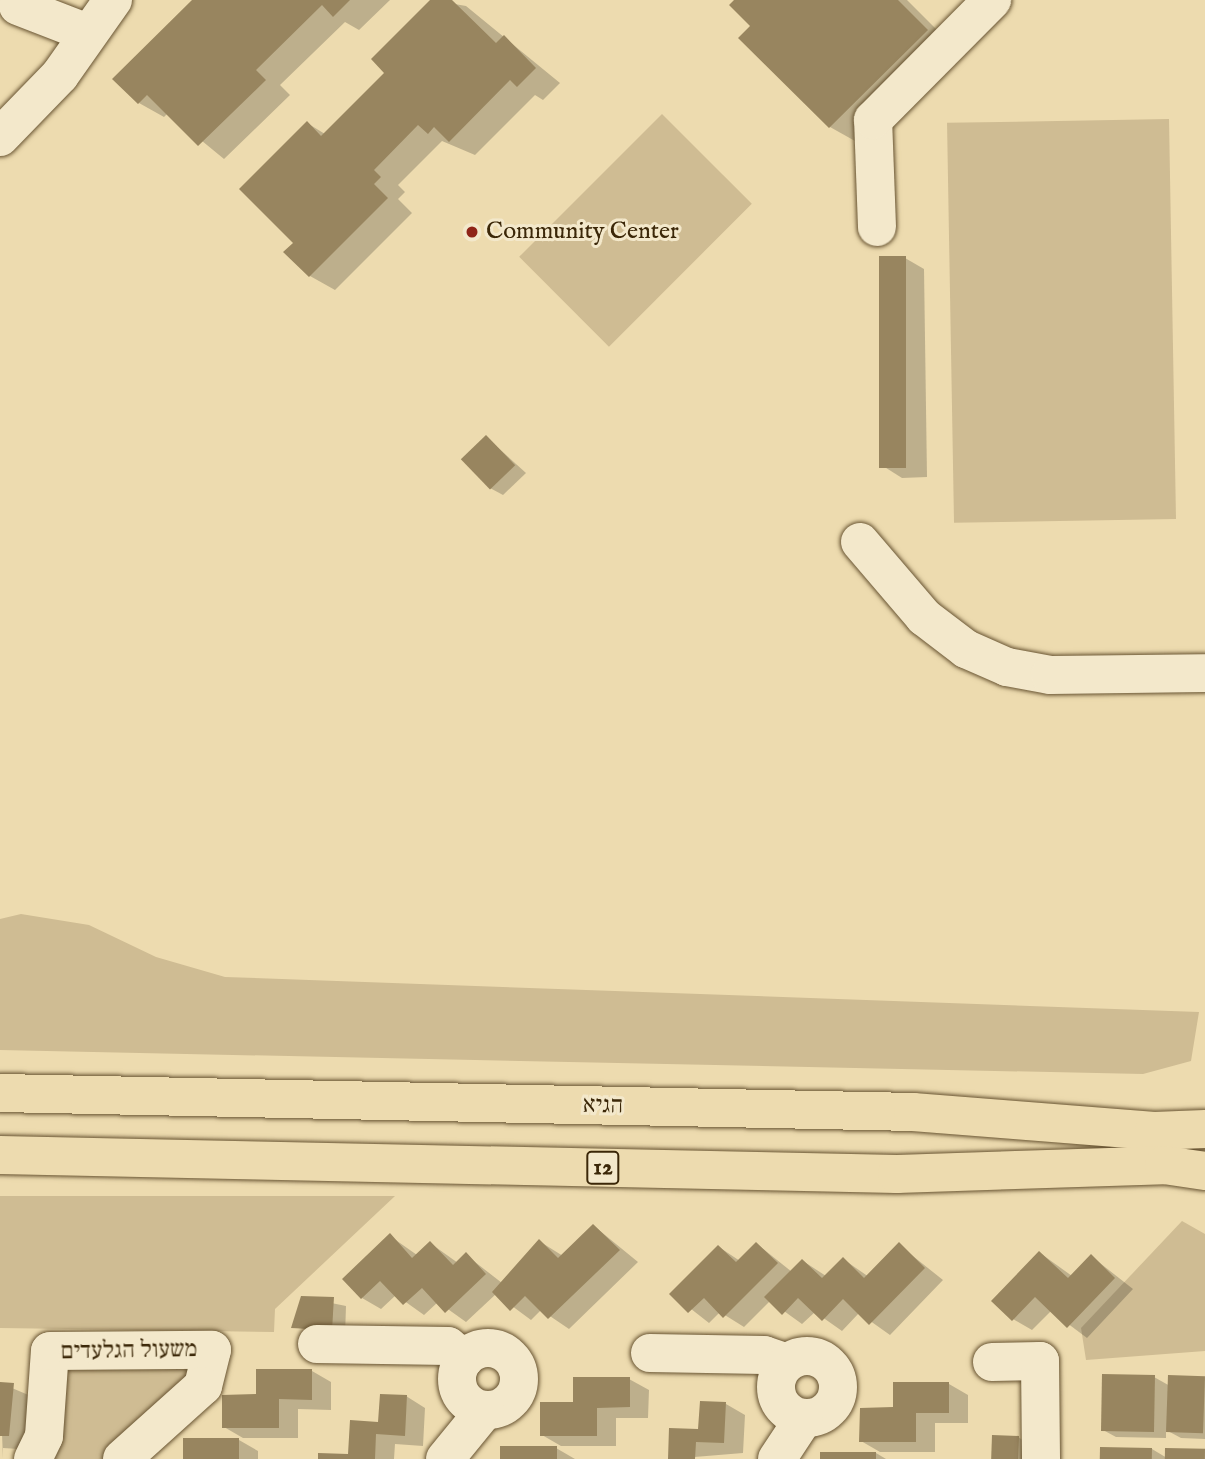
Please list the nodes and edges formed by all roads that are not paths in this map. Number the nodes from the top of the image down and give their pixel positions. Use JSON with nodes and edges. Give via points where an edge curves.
{"nodes":[{"id":1,"x":113,"y":0,"type":"edge"},
{"id":2,"x":992,"y":0,"type":"edge"},
{"id":3,"x":12,"y":7,"type":"edge"},
{"id":4,"x":85,"y":32,"type":"junction"},
{"id":5,"x":0,"y":137,"type":"edge"},
{"id":6,"x":877,"y":227,"type":"dead end"},
{"id":7,"x":860,"y":542,"type":"dead end"},
{"id":8,"x":1205,"y":673,"type":"edge"},
{"id":9,"x":0,"y":1093,"type":"edge"},
{"id":10,"x":1205,"y":1105,"type":"edge"},
{"id":11,"x":1022,"y":1121,"type":"junction"},
{"id":12,"x":1205,"y":1129,"type":"edge"},
{"id":13,"x":0,"y":1155,"type":"edge"},
{"id":14,"x":1205,"y":1171,"type":"edge"},
{"id":15,"x":897,"y":1174,"type":"junction"},
{"id":16,"x":1205,"y":1198,"type":"edge"},
{"id":17,"x":317,"y":1344,"type":"dead end"},
{"id":18,"x":650,"y":1353,"type":"dead end"},
{"id":19,"x":464,"y":1359,"type":"junction"},
{"id":20,"x":992,"y":1362,"type":"dead end"},
{"id":21,"x":787,"y":1363,"type":"junction"},
{"id":22,"x":485,"y":1410,"type":"junction"},
{"id":23,"x":804,"y":1418,"type":"junction"},
{"id":24,"x":33,"y":1459,"type":"edge"},
{"id":25,"x":122,"y":1459,"type":"edge"},
{"id":26,"x":445,"y":1459,"type":"edge"},
{"id":27,"x":778,"y":1459,"type":"edge"},
{"id":28,"x":1041,"y":1459,"type":"edge"}],
"edges":[{"from":1,"to":4,"type":"street"},
{"from":2,"to":6,"type":"street","via":[[873,120]]},
{"from":3,"to":4,"type":"street"},
{"from":4,"to":5,"type":"street","via":[[60,75]]},
{"from":7,"to":8,"type":"street","via":[[924,617],[966,649],[1007,667],[1050,675]]},
{"from":9,"to":11,"type":"highway","name":"הגיא","via":[[913,1112]]},
{"from":10,"to":11,"type":"highway","via":[[1125,1124]]},
{"from":11,"to":12,"type":"highway","name":"הגיא"},
{"from":13,"to":15,"type":"highway","number":"12"},
{"from":14,"to":15,"type":"highway","number":"12","via":[[1164,1165]]},
{"from":15,"to":16,"type":"highway","via":[[1168,1190]]},
{"from":17,"to":19,"type":"street","via":[[448,1346]]},
{"from":18,"to":21,"type":"street","via":[[764,1355]]},
{"from":19,"to":22,"type":"street","via":[[458,1391],[471,1406]]},
{"from":19,"to":22,"type":"street","via":[[495,1349],[517,1368],[512,1399]]},
{"from":20,"to":28,"type":"street","via":[[1040,1361]]},
{"from":21,"to":23,"type":"street","via":[[776,1379],[778,1399]]},
{"from":21,"to":23,"type":"street","via":[[814,1357],[836,1376],[831,1407]]},
{"from":22,"to":26,"type":"street"},
{"from":23,"to":27,"type":"street"},
{"from":24,"to":25,"type":"street","name":"משעול הגלעדים","via":[[44,1436],[50,1351],[212,1350],[203,1386]]}]}
